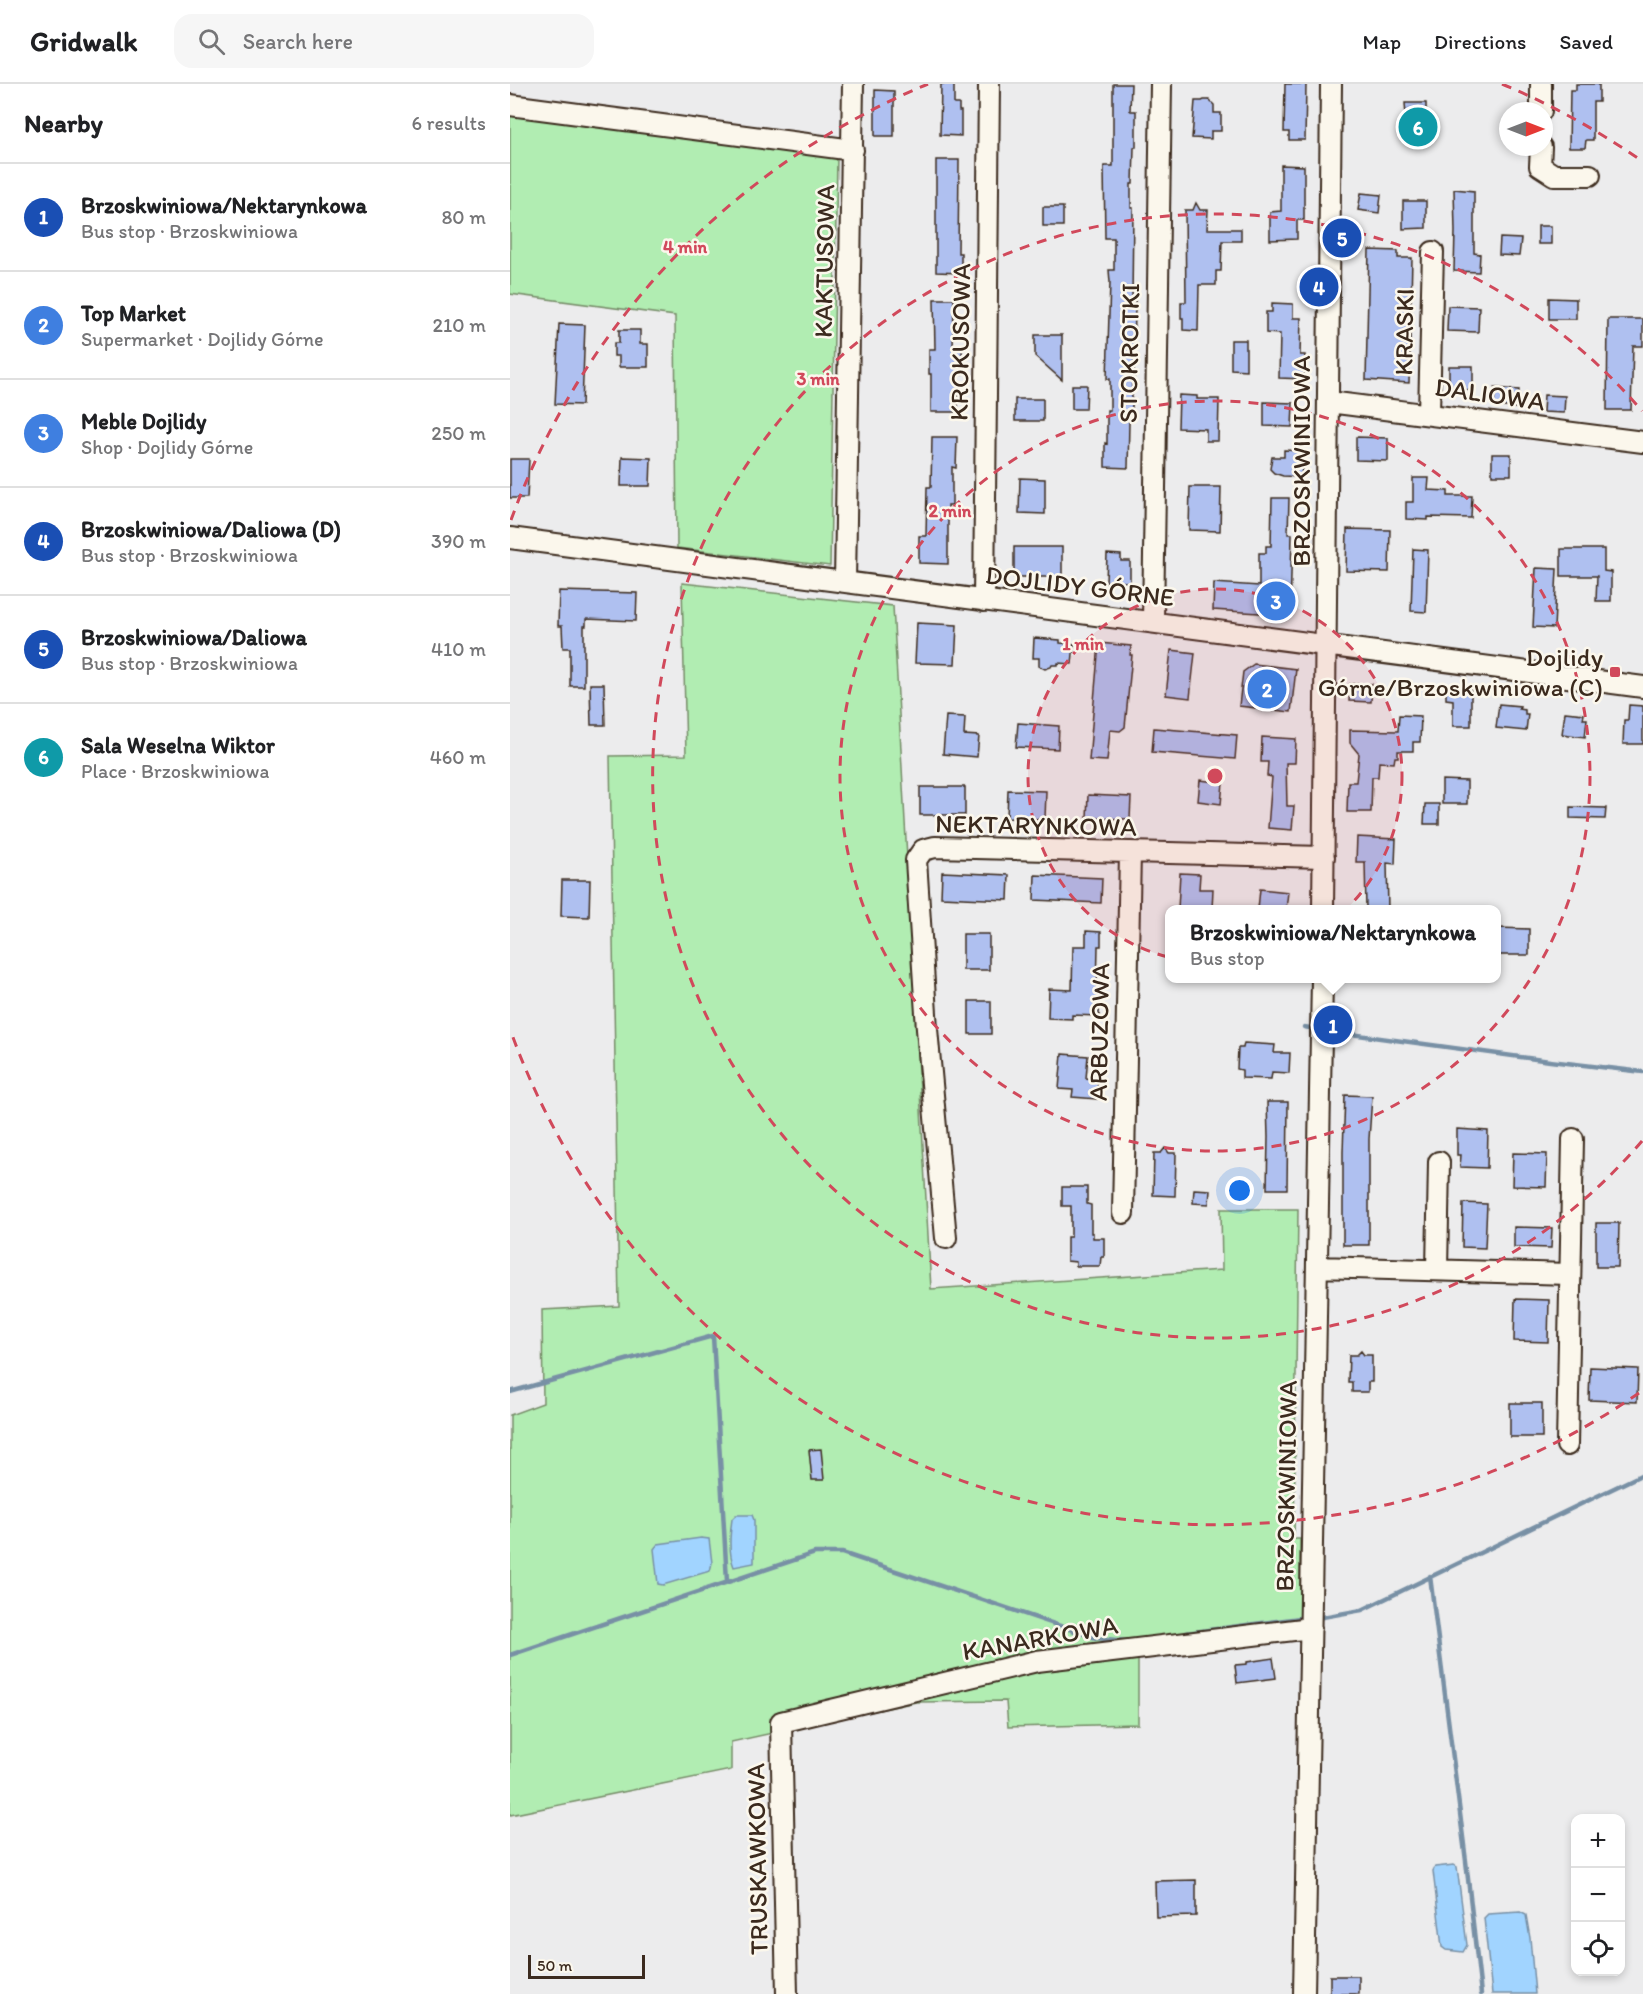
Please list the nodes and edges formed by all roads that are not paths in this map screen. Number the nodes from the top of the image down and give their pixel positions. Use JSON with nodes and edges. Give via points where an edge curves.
{"nodes":[{"id":1,"x":853,"y":84,"type":"edge"},
{"id":2,"x":989,"y":84,"type":"edge"},
{"id":3,"x":1161,"y":84,"type":"edge"},
{"id":4,"x":1331,"y":84,"type":"edge"},
{"id":5,"x":1541,"y":84,"type":"edge"},
{"id":6,"x":1541,"y":102,"type":"edge"},
{"id":7,"x":510,"y":105,"type":"edge"},
{"id":8,"x":853,"y":150,"type":"junction"},
{"id":9,"x":1540,"y":156,"type":"edge"},
{"id":10,"x":1590,"y":174,"type":"dead end"},
{"id":11,"x":1434,"y":252,"type":"dead end"},
{"id":12,"x":1329,"y":402,"type":"junction"},
{"id":13,"x":1429,"y":413,"type":"junction"},
{"id":14,"x":1643,"y":441,"type":"edge"},
{"id":15,"x":510,"y":538,"type":"edge"},
{"id":16,"x":845,"y":582,"type":"junction"},
{"id":17,"x":984,"y":601,"type":"junction"},
{"id":18,"x":1152,"y":622,"type":"junction"},
{"id":19,"x":1326,"y":646,"type":"junction"},
{"id":20,"x":1643,"y":687,"type":"edge"},
{"id":21,"x":1130,"y":852,"type":"junction"},
{"id":22,"x":1324,"y":857,"type":"junction"},
{"id":23,"x":1323,"y":905,"type":"edge"},
{"id":24,"x":1322,"y":983,"type":"edge"},
{"id":25,"x":1573,"y":1139,"type":"dead end"},
{"id":26,"x":1439,"y":1162,"type":"dead end"},
{"id":27,"x":1123,"y":1213,"type":"dead end"},
{"id":28,"x":946,"y":1238,"type":"dead end"},
{"id":29,"x":1317,"y":1267,"type":"junction"},
{"id":30,"x":1437,"y":1270,"type":"junction"},
{"id":31,"x":1570,"y":1274,"type":"junction"},
{"id":32,"x":1567,"y":1445,"type":"dead end"},
{"id":33,"x":1311,"y":1628,"type":"junction"},
{"id":34,"x":781,"y":1722,"type":"joint"},
{"id":35,"x":787,"y":1994,"type":"edge"},
{"id":36,"x":1304,"y":1994,"type":"edge"}],
"edges":[{"from":1,"to":8,"type":"street","name":"KAKTUSOWA"},
{"from":2,"to":17,"type":"street","name":"KROKUSOWA"},
{"from":3,"to":18,"type":"street","name":"STOKROTKI"},
{"from":4,"to":12,"type":"street","name":"BRZOSKWINIOWA"},
{"from":5,"to":6,"type":"street"},
{"from":7,"to":8,"type":"street"},
{"from":8,"to":16,"type":"street","name":"KAKTUSOWA"},
{"from":9,"to":10,"type":"street","via":[[1540,166],[1554,175]]},
{"from":11,"to":13,"type":"street","name":"KRASKI"},
{"from":12,"to":13,"type":"street","name":"DALIOWA"},
{"from":12,"to":19,"type":"street","name":"BRZOSKWINIOWA"},
{"from":13,"to":14,"type":"street","name":"DALIOWA"},
{"from":15,"to":16,"type":"street","name":"DOJLIDY GÓRNE"},
{"from":16,"to":17,"type":"street","name":"DOJLIDY GÓRNE"},
{"from":17,"to":18,"type":"street","name":"DOJLIDY GÓRNE"},
{"from":18,"to":19,"type":"street","name":"DOJLIDY GÓRNE"},
{"from":19,"to":20,"type":"street","name":"DOJLIDY GÓRNE"},
{"from":19,"to":22,"type":"street","name":"BRZOSKWINIOWA"},
{"from":21,"to":22,"type":"street","name":"NEKTARYNKOWA"},
{"from":21,"to":27,"type":"street","name":"ARBUZOWA"},
{"from":21,"to":28,"type":"street","name":"NEKTARYNKOWA","via":[[935,847],[923,850],[916,860]]},
{"from":22,"to":23,"type":"street","name":"BRZOSKWINIOWA"},
{"from":24,"to":29,"type":"street","name":"BRZOSKWINIOWA"},
{"from":25,"to":31,"type":"street"},
{"from":26,"to":30,"type":"street"},
{"from":29,"to":30,"type":"street"},
{"from":29,"to":33,"type":"street","name":"BRZOSKWINIOWA"},
{"from":30,"to":31,"type":"street"},
{"from":31,"to":32,"type":"street"},
{"from":33,"to":34,"type":"street","name":"KANARKOWA","via":[[1037,1661]]},
{"from":33,"to":36,"type":"street","name":"BRZOSKWINIOWA"},
{"from":34,"to":35,"type":"street","name":"TRUSKAWKOWA"}]}
